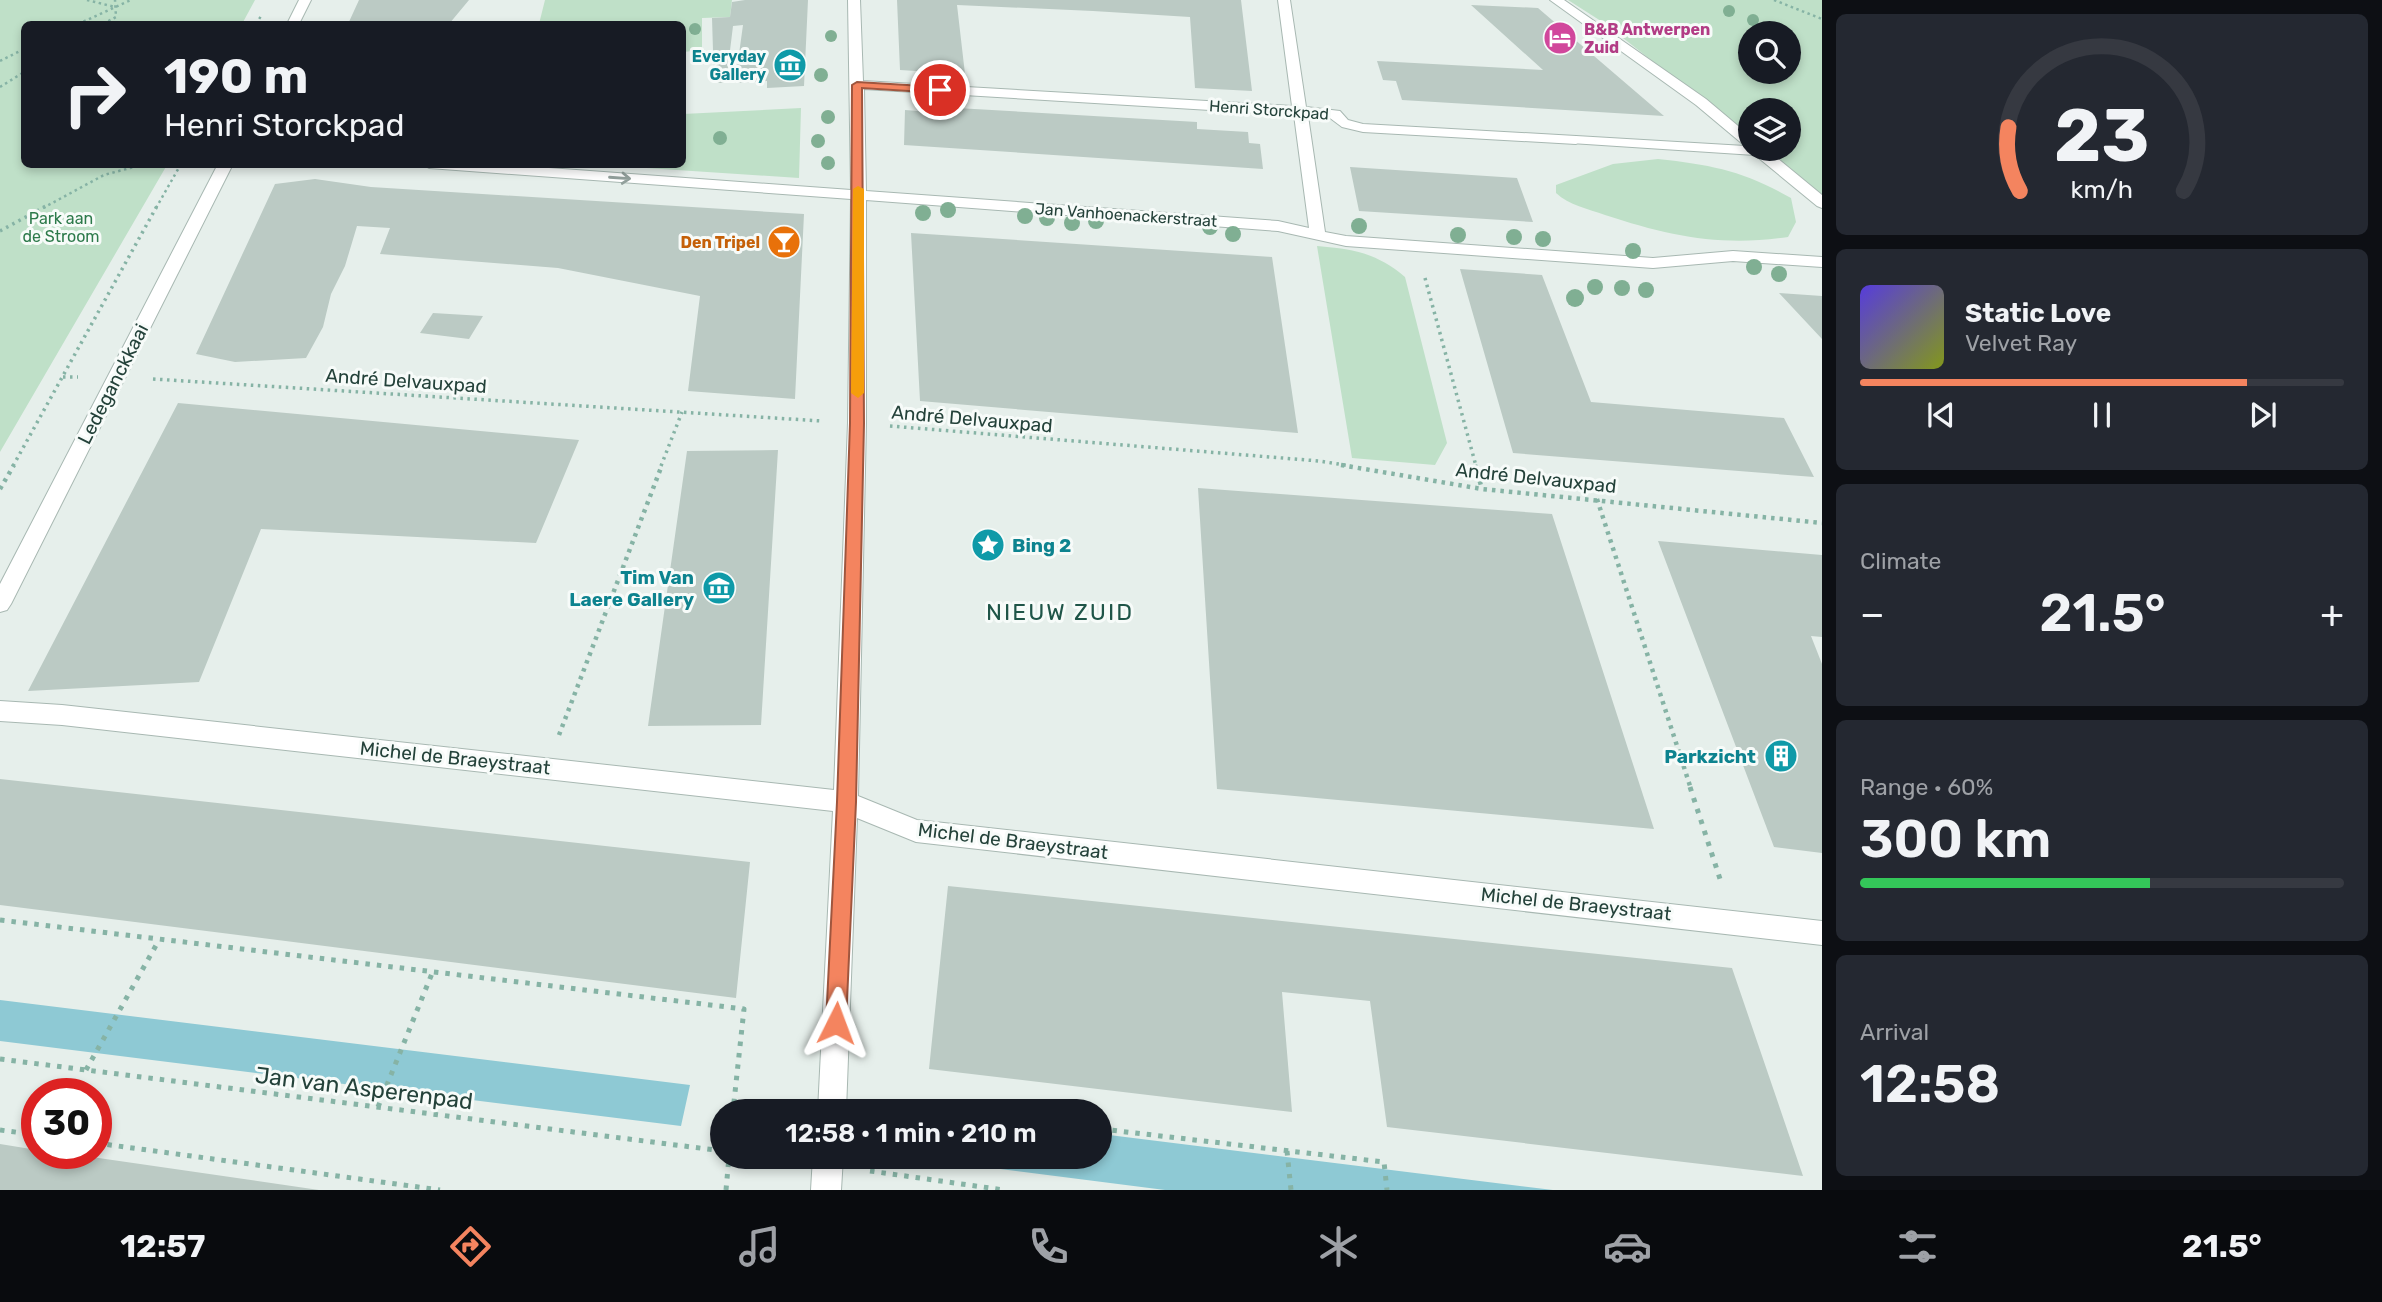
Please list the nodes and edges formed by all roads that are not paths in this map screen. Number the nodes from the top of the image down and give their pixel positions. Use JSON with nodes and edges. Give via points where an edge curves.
{"nodes":[{"id":1,"x":305,"y":0,"type":"edge"},
{"id":2,"x":854,"y":0,"type":"edge"},
{"id":3,"x":1284,"y":0,"type":"edge"},
{"id":4,"x":1556,"y":0,"type":"edge"},
{"id":5,"x":294,"y":21,"type":"edge"},
{"id":6,"x":857,"y":85,"type":"junction"},
{"id":7,"x":1301,"y":111,"type":"junction"},
{"id":8,"x":1738,"y":133,"type":"edge"},
{"id":9,"x":1738,"y":147,"type":"edge"},
{"id":10,"x":1772,"y":161,"type":"edge"},
{"id":11,"x":224,"y":168,"type":"edge"},
{"id":12,"x":483,"y":168,"type":"edge"},
{"id":13,"x":858,"y":195,"type":"junction"},
{"id":14,"x":1822,"y":203,"type":"edge"},
{"id":15,"x":1318,"y":236,"type":"junction"},
{"id":16,"x":1822,"y":262,"type":"edge"},
{"id":17,"x":0,"y":604,"type":"edge"},
{"id":18,"x":0,"y":711,"type":"edge"},
{"id":19,"x":846,"y":802,"type":"junction"},
{"id":20,"x":1822,"y":933,"type":"edge"},
{"id":21,"x":832,"y":1099,"type":"edge"}],
"edges":[{"from":1,"to":5,"type":"street"},
{"from":2,"to":6,"type":"street"},
{"from":3,"to":7,"type":"street"},
{"from":4,"to":8,"type":"street"},
{"from":6,"to":7,"type":"street","name":"Henri Storckpad"},
{"from":6,"to":13,"type":"street"},
{"from":7,"to":9,"type":"street","name":"Henri Storckpad","via":[[1335,114],[1347,125],[1363,128]]},
{"from":7,"to":15,"type":"street"},
{"from":10,"to":14,"type":"street"},
{"from":11,"to":17,"type":"street","name":"Ledeganckkaai"},
{"from":12,"to":13,"type":"street","name":"Jan Vanhoenackerstraat","one_way":true},
{"from":13,"to":15,"type":"street","name":"Jan Vanhoenackerstraat","via":[[1278,226]]},
{"from":13,"to":19,"type":"street","via":[[857,423]]},
{"from":15,"to":16,"type":"street","name":"Jan Vanhoenackerstraat","via":[[1653,263],[1733,256]]},
{"from":18,"to":19,"type":"street","name":"Michel de Braeystraat"},
{"from":19,"to":20,"type":"street","name":"Michel de Braeystraat","via":[[916,831]]},
{"from":19,"to":21,"type":"street"}]}
